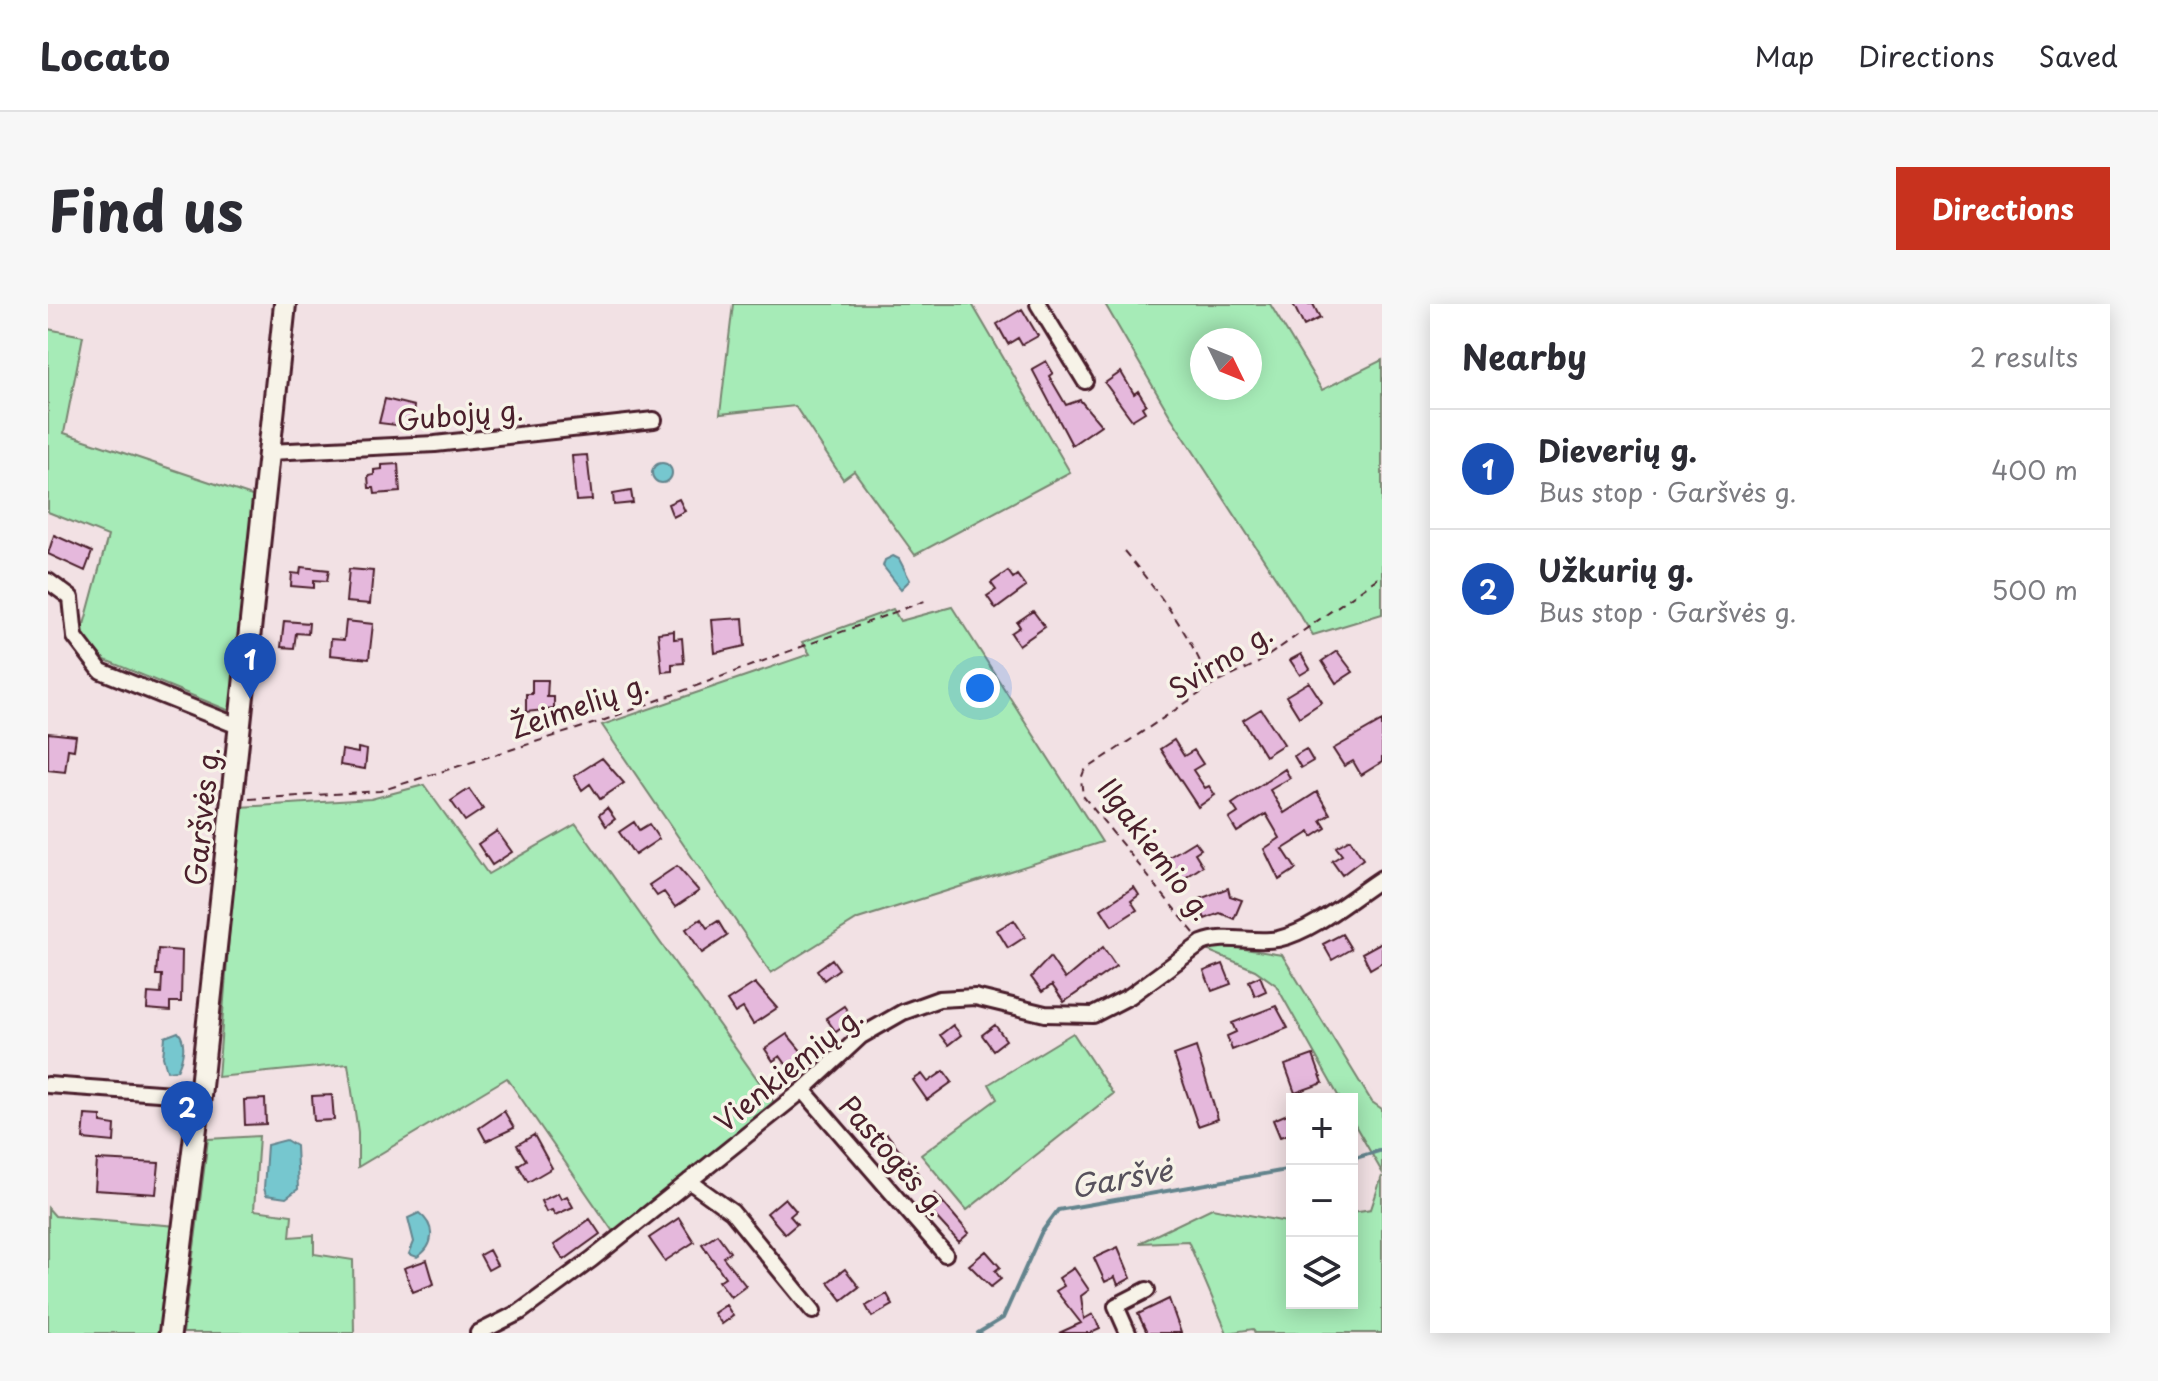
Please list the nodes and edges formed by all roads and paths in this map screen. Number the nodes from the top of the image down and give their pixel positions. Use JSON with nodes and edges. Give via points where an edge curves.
{"nodes":[{"id":1,"x":285,"y":304,"type":"edge"},
{"id":2,"x":1038,"y":304,"type":"edge"},
{"id":3,"x":1085,"y":381,"type":"dead end"},
{"id":4,"x":654,"y":420,"type":"dead end"},
{"id":5,"x":269,"y":452,"type":"junction"},
{"id":6,"x":1124,"y":551,"type":"dead end"},
{"id":7,"x":1382,"y":575,"type":"edge"},
{"id":8,"x":48,"y":581,"type":"edge"},
{"id":9,"x":930,"y":599,"type":"dead end"},
{"id":10,"x":1211,"y":686,"type":"junction"},
{"id":11,"x":238,"y":726,"type":"junction"},
{"id":12,"x":1081,"y":779,"type":"joint"},
{"id":13,"x":231,"y":801,"type":"junction"},
{"id":14,"x":1382,"y":878,"type":"edge"},
{"id":15,"x":1202,"y":943,"type":"junction"},
{"id":16,"x":48,"y":1085,"type":"edge"},
{"id":17,"x":803,"y":1090,"type":"junction"},
{"id":18,"x":200,"y":1096,"type":"junction"},
{"id":19,"x":689,"y":1181,"type":"junction"},
{"id":20,"x":945,"y":1254,"type":"dead end"},
{"id":21,"x":1147,"y":1290,"type":"dead end"},
{"id":22,"x":813,"y":1311,"type":"dead end"},
{"id":23,"x":170,"y":1333,"type":"edge"},
{"id":24,"x":478,"y":1333,"type":"edge"},
{"id":25,"x":1128,"y":1333,"type":"edge"}],
"edges":[{"from":1,"to":5,"type":"main road","name":"Garšvės g."},
{"from":2,"to":3,"type":"street"},
{"from":4,"to":5,"type":"street","name":"Gubojų g.","via":[[435,444]]},
{"from":5,"to":11,"type":"main road","name":"Garšvės g."},
{"from":6,"to":10,"type":"path","via":[[1168,604]]},
{"from":7,"to":10,"type":"path","name":"Svirno g.","via":[[1258,663]]},
{"from":8,"to":11,"type":"street","via":[[71,598],[75,637],[101,671]]},
{"from":9,"to":13,"type":"path","name":"Žeimelių g.","via":[[602,721],[380,791]]},
{"from":10,"to":12,"type":"path","name":"Svirno g.","via":[[1092,765]]},
{"from":11,"to":13,"type":"main road","name":"Garšvės g."},
{"from":12,"to":15,"type":"path","name":"Ilgakiemio g.","via":[[1083,796]]},
{"from":13,"to":18,"type":"main road","name":"Garšvės g."},
{"from":14,"to":15,"type":"street","name":"Vienkiemių g.","via":[[1281,938],[1214,938]]},
{"from":15,"to":17,"type":"street","name":"Vienkiemių g.","via":[[1130,996],[1093,1015],[1045,1014],[975,997],[939,999],[903,1012],[861,1036]]},
{"from":16,"to":18,"type":"street"},
{"from":17,"to":19,"type":"street","name":"Vienkiemių g."},
{"from":17,"to":20,"type":"street","name":"Pastogės g."},
{"from":18,"to":23,"type":"main road","name":"Garšvės g."},
{"from":19,"to":22,"type":"street","via":[[732,1212]]},
{"from":19,"to":24,"type":"street","name":"Vienkiemių g.","via":[[520,1312]]},
{"from":21,"to":25,"type":"street","via":[[1116,1306]]}]}
